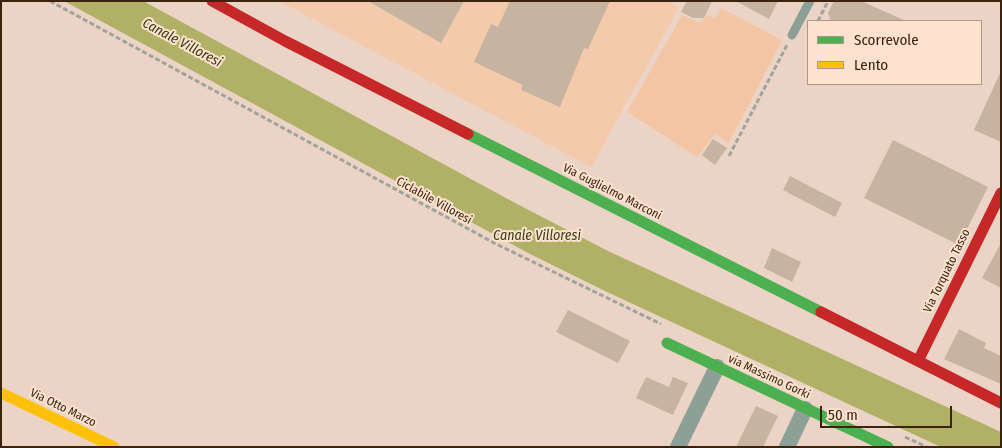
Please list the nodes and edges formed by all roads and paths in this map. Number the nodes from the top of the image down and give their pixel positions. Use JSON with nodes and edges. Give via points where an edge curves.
{"nodes":[{"id":1,"x":50,"y":1,"type":"edge"},
{"id":2,"x":212,"y":1,"type":"edge"},
{"id":3,"x":810,"y":1,"type":"edge"},
{"id":4,"x":828,"y":1,"type":"edge"},
{"id":5,"x":818,"y":20,"type":"edge"},
{"id":6,"x":792,"y":36,"type":"joint"},
{"id":7,"x":729,"y":156,"type":"dead end"},
{"id":8,"x":1001,"y":193,"type":"edge"},
{"id":9,"x":667,"y":327,"type":"dead end"},
{"id":10,"x":667,"y":343,"type":"dead end"},
{"id":11,"x":918,"y":361,"type":"junction"},
{"id":12,"x":717,"y":367,"type":"junction"},
{"id":13,"x":1,"y":393,"type":"edge"},
{"id":14,"x":1001,"y":403,"type":"edge"},
{"id":15,"x":804,"y":409,"type":"junction"},
{"id":16,"x":902,"y":435,"type":"dead end"},
{"id":17,"x":114,"y":447,"type":"edge"},
{"id":18,"x":678,"y":447,"type":"edge"},
{"id":19,"x":787,"y":447,"type":"edge"},
{"id":20,"x":888,"y":447,"type":"edge"},
{"id":21,"x":927,"y":447,"type":"edge"}],
"edges":[{"from":1,"to":9,"type":"path","name":"Ciclabile Villoresi","via":[[496,244]]},
{"from":2,"to":11,"type":"street","name":"Via Guglielmo Marconi","via":[[311,55]]},
{"from":3,"to":6,"type":"lane"},
{"from":4,"to":5,"type":"path"},
{"from":6,"to":7,"type":"path"},
{"from":8,"to":11,"type":"street","name":"Via Torquato Tasso"},
{"from":10,"to":12,"type":"street","name":"via Massimo Gorki"},
{"from":11,"to":14,"type":"street","name":"Via Guglielmo Marconi"},
{"from":12,"to":15,"type":"street","name":"via Massimo Gorki"},
{"from":12,"to":18,"type":"street"},
{"from":13,"to":17,"type":"street","name":"Via Otto Marzo"},
{"from":15,"to":19,"type":"street"},
{"from":15,"to":20,"type":"street","name":"via Massimo Gorki"},
{"from":16,"to":21,"type":"path"}]}
